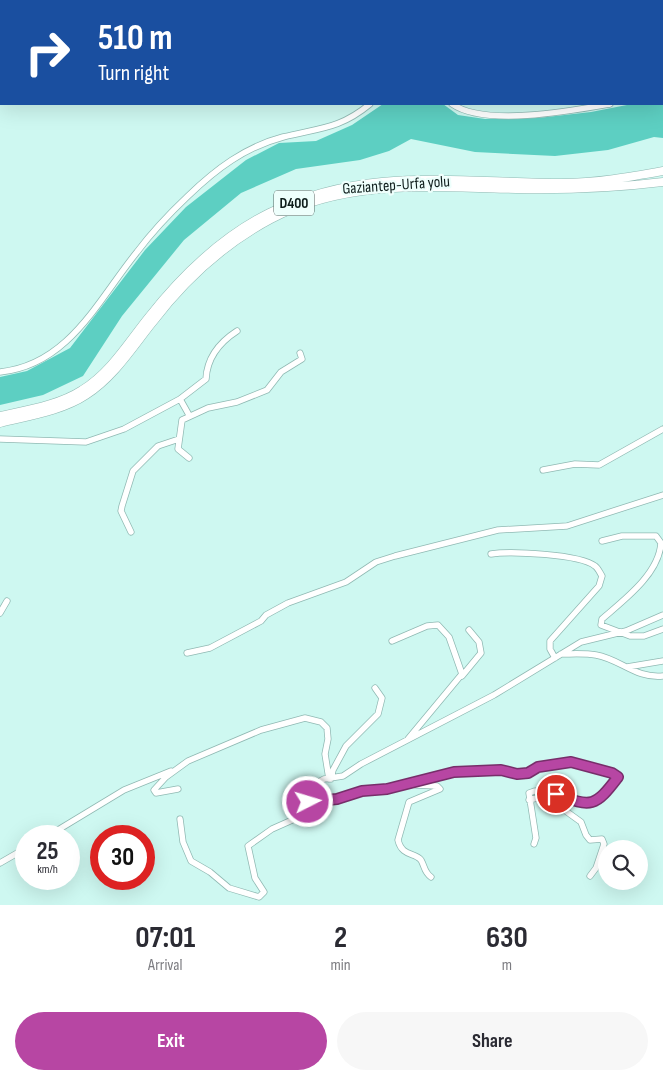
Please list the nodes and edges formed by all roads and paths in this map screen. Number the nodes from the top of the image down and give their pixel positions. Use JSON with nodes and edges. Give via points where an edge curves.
{"nodes":[{"id":1,"x":369,"y":105,"type":"edge"},
{"id":2,"x":454,"y":105,"type":"edge"},
{"id":3,"x":604,"y":105,"type":"edge"},
{"id":4,"x":663,"y":172,"type":"edge"},
{"id":5,"x":663,"y":182,"type":"edge"},
{"id":6,"x":237,"y":331,"type":"dead end"},
{"id":7,"x":300,"y":352,"type":"dead end"},
{"id":8,"x":0,"y":372,"type":"edge"},
{"id":9,"x":180,"y":399,"type":"junction"},
{"id":10,"x":189,"y":415,"type":"junction"},
{"id":11,"x":0,"y":416,"type":"edge"},
{"id":12,"x":0,"y":423,"type":"edge"},
{"id":13,"x":663,"y":429,"type":"edge"},
{"id":14,"x":0,"y":439,"type":"edge"},
{"id":15,"x":179,"y":439,"type":"junction"},
{"id":16,"x":189,"y":458,"type":"dead end"},
{"id":17,"x":543,"y":470,"type":"dead end"},
{"id":18,"x":663,"y":495,"type":"edge"},
{"id":19,"x":131,"y":532,"type":"dead end"},
{"id":20,"x":602,"y":541,"type":"dead end"},
{"id":21,"x":491,"y":554,"type":"dead end"},
{"id":22,"x":7,"y":601,"type":"dead end"},
{"id":23,"x":0,"y":613,"type":"edge"},
{"id":24,"x":663,"y":615,"type":"edge"},
{"id":25,"x":663,"y":629,"type":"edge"},
{"id":26,"x":469,"y":630,"type":"dead end"},
{"id":27,"x":620,"y":632,"type":"junction"},
{"id":28,"x":392,"y":641,"type":"dead end"},
{"id":29,"x":187,"y":653,"type":"dead end"},
{"id":30,"x":558,"y":656,"type":"junction"},
{"id":31,"x":663,"y":661,"type":"edge"},
{"id":32,"x":625,"y":668,"type":"junction"},
{"id":33,"x":462,"y":676,"type":"junction"},
{"id":34,"x":663,"y":676,"type":"edge"},
{"id":35,"x":375,"y":688,"type":"dead end"},
{"id":36,"x":404,"y":742,"type":"junction"},
{"id":37,"x":175,"y":770,"type":"junction"},
{"id":38,"x":330,"y":779,"type":"junction"},
{"id":39,"x":410,"y":783,"type":"junction"},
{"id":40,"x":178,"y":789,"type":"dead end"},
{"id":41,"x":529,"y":800,"type":"junction"},
{"id":42,"x":308,"y":802,"type":"junction"},
{"id":43,"x":180,"y":819,"type":"dead end"},
{"id":44,"x":66,"y":825,"type":"edge"},
{"id":45,"x":534,"y":844,"type":"dead end"},
{"id":46,"x":15,"y":854,"type":"edge"},
{"id":47,"x":0,"y":863,"type":"edge"},
{"id":48,"x":590,"y":876,"type":"dead end"},
{"id":49,"x":431,"y":877,"type":"dead end"}],
"edges":[{"from":1,"to":8,"type":"street","via":[[339,124],[283,137],[238,155],[215,172],[155,230],[64,345],[26,367]]},
{"from":2,"to":3,"type":"street","via":[[471,112],[521,115]]},
{"from":4,"to":11,"type":"highway","name":"Gaziantep-Urfa yolu","number":"D400","via":[[564,183],[412,180],[358,184],[322,192],[268,214],[217,246],[163,299],[118,358],[83,390],[60,400]]},
{"from":5,"to":12,"type":"highway","name":"Gaziantep-Urfa yolu","number":"D400","via":[[565,189],[412,186],[359,190],[324,198],[271,219],[221,251],[168,304],[113,372],[87,395],[62,406]]},
{"from":6,"to":9,"type":"street","via":[[214,352],[206,367],[206,379]]},
{"from":7,"to":10,"type":"street","via":[[302,359],[281,372],[267,390]]},
{"from":9,"to":10,"type":"street"},
{"from":9,"to":14,"type":"street","via":[[124,429],[86,442]]},
{"from":10,"to":15,"type":"street","via":[[182,420]]},
{"from":13,"to":17,"type":"street","via":[[599,465],[574,464]]},
{"from":15,"to":16,"type":"street","via":[[178,449]]},
{"from":15,"to":19,"type":"street","via":[[158,446],[133,471],[122,506]]},
{"from":18,"to":29,"type":"street","via":[[567,526],[498,530],[376,562],[346,582],[288,603],[210,648]]},
{"from":20,"to":27,"type":"street","via":[[622,536],[656,536],[662,543],[661,551],[638,586],[601,622],[604,627]]},
{"from":21,"to":30,"type":"street","via":[[533,553],[572,558],[596,566],[602,576],[599,586],[550,641],[550,649]]},
{"from":22,"to":23,"type":"street"},
{"from":24,"to":27,"type":"street"},
{"from":25,"to":27,"type":"street","via":[[644,636]]},
{"from":26,"to":33,"type":"street","via":[[479,642],[481,653]]},
{"from":27,"to":30,"type":"street","via":[[581,642]]},
{"from":28,"to":33,"type":"street","via":[[427,626],[438,625],[449,637]]},
{"from":30,"to":32,"type":"street","via":[[596,654]]},
{"from":30,"to":36,"type":"street","via":[[494,695]]},
{"from":31,"to":32,"type":"street"},
{"from":32,"to":34,"type":"street"},
{"from":33,"to":36,"type":"street"},
{"from":35,"to":38,"type":"street","via":[[382,698],[378,714],[346,746]]},
{"from":36,"to":38,"type":"street","via":[[348,774]]},
{"from":37,"to":38,"type":"street","via":[[243,737],[305,718],[321,722],[327,728],[325,754]]},
{"from":37,"to":40,"type":"street","via":[[154,792]]},
{"from":37,"to":44,"type":"street","via":[[124,790]]},
{"from":38,"to":42,"type":"street","via":[[313,785]]},
{"from":39,"to":41,"type":"street","via":[[454,772],[501,770],[528,773],[538,767],[571,762],[618,777],[600,800],[590,803],[568,799],[544,789],[529,793]]},
{"from":39,"to":42,"type":"street"},
{"from":39,"to":49,"type":"street","via":[[438,786],[440,789],[409,802],[398,840],[404,850],[421,860],[425,872]]},
{"from":41,"to":45,"type":"street","via":[[536,838]]},
{"from":41,"to":48,"type":"street","via":[[545,796],[581,822],[590,840],[602,839],[604,844]]},
{"from":42,"to":43,"type":"street","via":[[300,817],[272,829],[248,846],[256,878],[264,892],[259,897],[229,888],[191,861],[183,842]]},
{"from":46,"to":47,"type":"street"}]}
